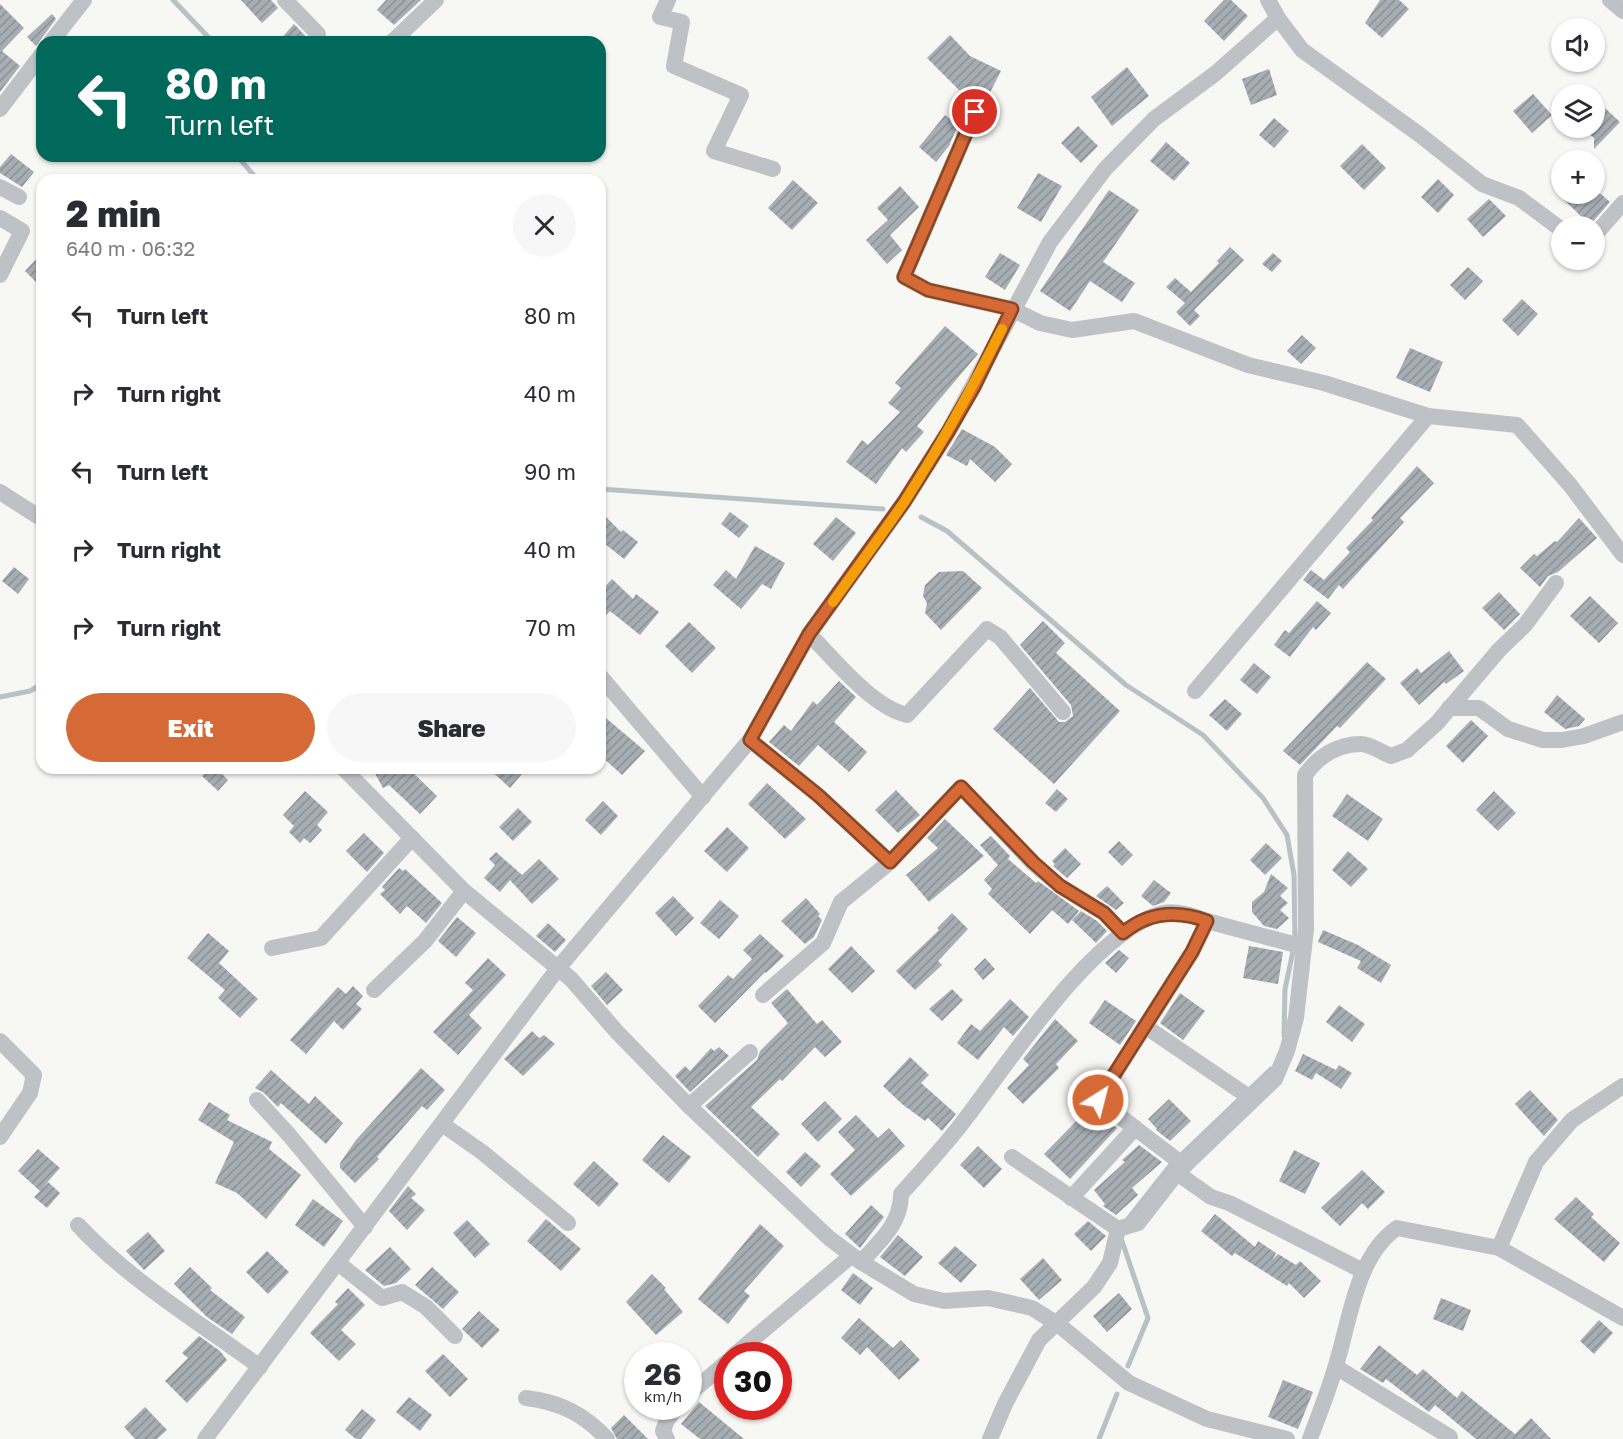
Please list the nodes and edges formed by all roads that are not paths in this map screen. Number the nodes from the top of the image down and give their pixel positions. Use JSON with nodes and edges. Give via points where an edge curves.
{"nodes":[{"id":1,"x":84,"y":0,"type":"edge"},
{"id":2,"x":285,"y":0,"type":"edge"},
{"id":3,"x":436,"y":0,"type":"edge"},
{"id":4,"x":668,"y":0,"type":"edge"},
{"id":5,"x":1268,"y":0,"type":"edge"},
{"id":6,"x":1610,"y":0,"type":"edge"},
{"id":7,"x":1623,"y":11,"type":"edge"},
{"id":8,"x":1278,"y":18,"type":"junction"},
{"id":9,"x":318,"y":34,"type":"dead end"},
{"id":10,"x":56,"y":36,"type":"edge"},
{"id":11,"x":398,"y":36,"type":"edge"},
{"id":12,"x":36,"y":62,"type":"edge"},
{"id":13,"x":0,"y":109,"type":"edge"},
{"id":14,"x":975,"y":112,"type":"dead end"},
{"id":15,"x":773,"y":169,"type":"dead end"},
{"id":16,"x":0,"y":187,"type":"edge"},
{"id":17,"x":19,"y":197,"type":"dead end"},
{"id":18,"x":1623,"y":203,"type":"edge"},
{"id":19,"x":0,"y":218,"type":"edge"},
{"id":20,"x":1551,"y":222,"type":"edge"},
{"id":21,"x":1605,"y":223,"type":"edge"},
{"id":22,"x":0,"y":275,"type":"edge"},
{"id":23,"x":1012,"y":309,"type":"junction"},
{"id":24,"x":1428,"y":416,"type":"junction"},
{"id":25,"x":0,"y":492,"type":"edge"},
{"id":26,"x":36,"y":515,"type":"edge"},
{"id":27,"x":1623,"y":555,"type":"edge"},
{"id":28,"x":1556,"y":584,"type":"dead end"},
{"id":29,"x":809,"y":634,"type":"junction"},
{"id":30,"x":606,"y":683,"type":"edge"},
{"id":31,"x":1195,"y":692,"type":"dead end"},
{"id":32,"x":1449,"y":708,"type":"junction"},
{"id":33,"x":1063,"y":712,"type":"dead end"},
{"id":34,"x":1623,"y":722,"type":"edge"},
{"id":35,"x":750,"y":740,"type":"junction"},
{"id":36,"x":351,"y":774,"type":"edge"},
{"id":37,"x":703,"y":797,"type":"junction"},
{"id":38,"x":412,"y":838,"type":"junction"},
{"id":39,"x":890,"y":862,"type":"junction"},
{"id":40,"x":464,"y":891,"type":"junction"},
{"id":41,"x":1207,"y":921,"type":"junction"},
{"id":42,"x":1123,"y":933,"type":"junction"},
{"id":43,"x":1296,"y":946,"type":"junction"},
{"id":44,"x":273,"y":948,"type":"dead end"},
{"id":45,"x":559,"y":967,"type":"junction"},
{"id":46,"x":374,"y":990,"type":"dead end"},
{"id":47,"x":763,"y":995,"type":"dead end"},
{"id":48,"x":1146,"y":1027,"type":"junction"},
{"id":49,"x":0,"y":1041,"type":"edge"},
{"id":50,"x":750,"y":1052,"type":"dead end"},
{"id":51,"x":1623,"y":1086,"type":"edge"},
{"id":52,"x":1248,"y":1095,"type":"junction"},
{"id":53,"x":256,"y":1100,"type":"dead end"},
{"id":54,"x":688,"y":1106,"type":"junction"},
{"id":55,"x":442,"y":1124,"type":"junction"},
{"id":56,"x":1135,"y":1128,"type":"junction"},
{"id":57,"x":0,"y":1137,"type":"edge"},
{"id":58,"x":1012,"y":1157,"type":"dead end"},
{"id":59,"x":1181,"y":1170,"type":"junction"},
{"id":60,"x":1071,"y":1198,"type":"junction"},
{"id":61,"x":568,"y":1223,"type":"dead end"},
{"id":62,"x":78,"y":1225,"type":"dead end"},
{"id":63,"x":365,"y":1227,"type":"junction"},
{"id":64,"x":1118,"y":1229,"type":"junction"},
{"id":65,"x":1499,"y":1248,"type":"junction"},
{"id":66,"x":856,"y":1259,"type":"junction"},
{"id":67,"x":338,"y":1263,"type":"junction"},
{"id":68,"x":1363,"y":1271,"type":"junction"},
{"id":69,"x":1623,"y":1318,"type":"edge"},
{"id":70,"x":1059,"y":1324,"type":"junction"},
{"id":71,"x":455,"y":1336,"type":"dead end"},
{"id":72,"x":751,"y":1342,"type":"edge"},
{"id":73,"x":260,"y":1367,"type":"junction"},
{"id":74,"x":1336,"y":1367,"type":"junction"},
{"id":75,"x":714,"y":1373,"type":"edge"},
{"id":76,"x":702,"y":1383,"type":"edge"},
{"id":77,"x":526,"y":1398,"type":"dead end"},
{"id":78,"x":667,"y":1420,"type":"edge"},
{"id":79,"x":1450,"y":1437,"type":"dead end"},
{"id":80,"x":205,"y":1439,"type":"edge"},
{"id":81,"x":607,"y":1439,"type":"edge"},
{"id":82,"x":667,"y":1439,"type":"edge"},
{"id":83,"x":990,"y":1439,"type":"edge"},
{"id":84,"x":1287,"y":1439,"type":"edge"},
{"id":85,"x":1310,"y":1439,"type":"edge"}],
"edges":[{"from":1,"to":10,"type":"street"},
{"from":2,"to":9,"type":"street"},
{"from":3,"to":11,"type":"street"},
{"from":4,"to":15,"type":"street","via":[[660,17],[682,22],[674,66],[741,95],[714,152]]},
{"from":5,"to":8,"type":"street"},
{"from":6,"to":7,"type":"street"},
{"from":8,"to":20,"type":"street","via":[[1302,50],[1482,184],[1519,198]]},
{"from":8,"to":23,"type":"street","via":[[1216,73],[1155,119],[1105,169],[1050,242]]},
{"from":12,"to":13,"type":"street"},
{"from":14,"to":23,"type":"street","via":[[904,277],[928,290]]},
{"from":16,"to":17,"type":"street"},
{"from":18,"to":21,"type":"street"},
{"from":19,"to":22,"type":"street","via":[[22,231]]},
{"from":23,"to":24,"type":"street","via":[[1040,323],[1072,330],[1134,321],[1248,365],[1324,383]]},
{"from":23,"to":29,"type":"street","via":[[974,387],[910,492]]},
{"from":24,"to":27,"type":"street","via":[[1516,425],[1570,485]]},
{"from":24,"to":31,"type":"street"},
{"from":25,"to":26,"type":"street"},
{"from":28,"to":32,"type":"street","via":[[1525,625]]},
{"from":29,"to":33,"type":"street","via":[[863,688],[894,712],[907,716],[987,629],[1000,638]]},
{"from":29,"to":35,"type":"street"},
{"from":30,"to":37,"type":"street"},
{"from":32,"to":34,"type":"street","via":[[1479,708],[1508,729],[1543,740],[1573,738]]},
{"from":32,"to":43,"type":"street","via":[[1407,750],[1391,756],[1362,744],[1332,750],[1315,761],[1305,775]]},
{"from":35,"to":37,"type":"street"},
{"from":35,"to":39,"type":"street","via":[[819,796]]},
{"from":36,"to":38,"type":"street"},
{"from":37,"to":45,"type":"street"},
{"from":38,"to":40,"type":"street"},
{"from":38,"to":44,"type":"street","via":[[321,938]]},
{"from":39,"to":42,"type":"street","via":[[961,787],[1033,862],[1060,886],[1104,913]]},
{"from":39,"to":47,"type":"street","via":[[840,902],[823,943]]},
{"from":40,"to":45,"type":"street"},
{"from":40,"to":46,"type":"street","via":[[425,941]]},
{"from":41,"to":42,"type":"street","via":[[1186,914],[1163,913]]},
{"from":41,"to":43,"type":"street"},
{"from":41,"to":48,"type":"street"},
{"from":42,"to":66,"type":"street","via":[[1102,949],[1055,1002],[944,1147],[901,1194],[894,1226]]},
{"from":43,"to":52,"type":"street","via":[[1296,1018],[1287,1051],[1275,1079]]},
{"from":45,"to":54,"type":"street"},
{"from":45,"to":55,"type":"street"},
{"from":48,"to":52,"type":"street"},
{"from":48,"to":56,"type":"street","via":[[1098,1100]]},
{"from":49,"to":57,"type":"street","via":[[34,1075],[30,1093]]},
{"from":50,"to":54,"type":"street"},
{"from":51,"to":65,"type":"street","via":[[1572,1120],[1536,1162]]},
{"from":52,"to":59,"type":"street"},
{"from":53,"to":63,"type":"street"},
{"from":54,"to":66,"type":"street"},
{"from":55,"to":61,"type":"street"},
{"from":55,"to":63,"type":"street"},
{"from":56,"to":59,"type":"street"},
{"from":56,"to":60,"type":"street"},
{"from":58,"to":60,"type":"street"},
{"from":59,"to":64,"type":"street","via":[[1138,1223]]},
{"from":59,"to":68,"type":"street","via":[[1211,1197]]},
{"from":60,"to":64,"type":"street"},
{"from":62,"to":73,"type":"street","via":[[145,1284]]},
{"from":63,"to":67,"type":"street"},
{"from":64,"to":70,"type":"street","via":[[1110,1263],[1094,1287]]},
{"from":65,"to":68,"type":"street","via":[[1397,1228],[1385,1236]]},
{"from":65,"to":69,"type":"street"},
{"from":66,"to":70,"type":"street","via":[[914,1294],[944,1301],[988,1298],[1032,1308]]},
{"from":66,"to":72,"type":"street"},
{"from":67,"to":71,"type":"street","via":[[382,1298],[402,1292],[426,1307]]},
{"from":67,"to":73,"type":"street"},
{"from":68,"to":74,"type":"street"},
{"from":70,"to":83,"type":"street","via":[[1040,1340]]},
{"from":70,"to":84,"type":"street","via":[[1129,1383],[1206,1419]]},
{"from":73,"to":80,"type":"street"},
{"from":74,"to":79,"type":"street"},
{"from":74,"to":85,"type":"street"},
{"from":75,"to":76,"type":"street"},
{"from":77,"to":81,"type":"street","via":[[570,1409]]},
{"from":78,"to":82,"type":"street","via":[[663,1431]]}]}
